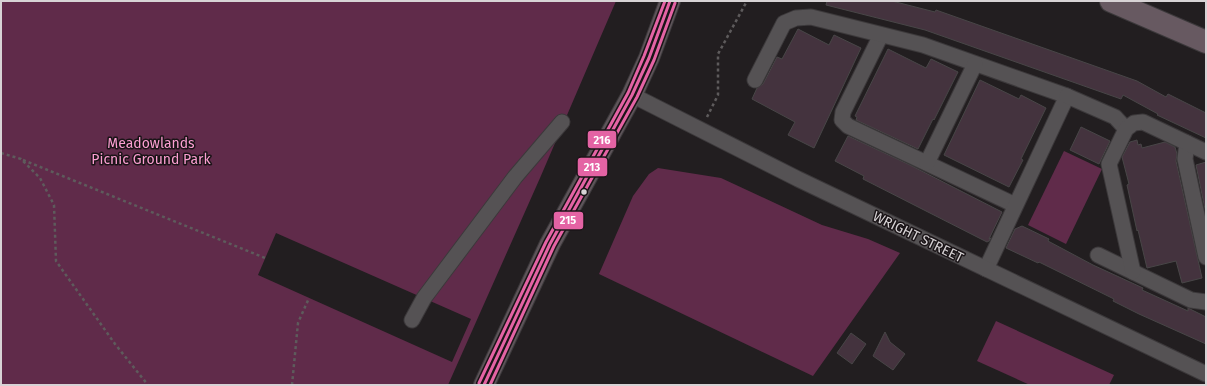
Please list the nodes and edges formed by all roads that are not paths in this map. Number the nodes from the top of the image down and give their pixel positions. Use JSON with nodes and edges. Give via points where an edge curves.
{"nodes":[{"id":1,"x":670,"y":1,"type":"edge"},
{"id":2,"x":1111,"y":1,"type":"edge"},
{"id":3,"x":881,"y":35,"type":"junction"},
{"id":4,"x":1206,"y":42,"type":"edge"},
{"id":5,"x":975,"y":64,"type":"junction"},
{"id":6,"x":755,"y":80,"type":"dead end"},
{"id":7,"x":632,"y":95,"type":"junction"},
{"id":8,"x":1067,"y":96,"type":"junction"},
{"id":9,"x":562,"y":122,"type":"dead end"},
{"id":10,"x":1126,"y":129,"type":"junction"},
{"id":11,"x":1187,"y":143,"type":"junction"},
{"id":12,"x":1206,"y":152,"type":"edge"},
{"id":13,"x":927,"y":163,"type":"junction"},
{"id":14,"x":1015,"y":205,"type":"junction"},
{"id":15,"x":1098,"y":254,"type":"dead end"},
{"id":16,"x":1206,"y":257,"type":"edge"},
{"id":17,"x":986,"y":269,"type":"junction"},
{"id":18,"x":1133,"y":272,"type":"junction"},
{"id":19,"x":1206,"y":302,"type":"edge"},
{"id":20,"x":412,"y":320,"type":"dead end"},
{"id":21,"x":1206,"y":374,"type":"edge"},
{"id":22,"x":484,"y":385,"type":"edge"}],
"edges":[{"from":1,"to":7,"type":"main road"},
{"from":2,"to":4,"type":"highway"},
{"from":3,"to":5,"type":"street","via":[[923,44]]},
{"from":3,"to":6,"type":"street","via":[[811,17],[796,18],[784,23]]},
{"from":3,"to":13,"type":"street","via":[[843,112],[842,120],[848,126]]},
{"from":5,"to":8,"type":"street"},
{"from":5,"to":13,"type":"street"},
{"from":7,"to":17,"type":"street","name":"WRIGHT STREET","via":[[798,179]]},
{"from":7,"to":22,"type":"main road","via":[[550,244]]},
{"from":8,"to":10,"type":"street","via":[[1115,117]]},
{"from":8,"to":14,"type":"street"},
{"from":9,"to":20,"type":"street","via":[[515,177],[424,298]]},
{"from":10,"to":11,"type":"street","via":[[1134,122],[1143,122]]},
{"from":10,"to":18,"type":"street","via":[[1109,164]]},
{"from":11,"to":12,"type":"street"},
{"from":11,"to":16,"type":"street","via":[[1185,159]]},
{"from":13,"to":14,"type":"street"},
{"from":14,"to":17,"type":"street"},
{"from":15,"to":18,"type":"street"},
{"from":17,"to":21,"type":"street","name":"WRIGHT STREET"},
{"from":18,"to":19,"type":"street","via":[[1191,300]]}]}
